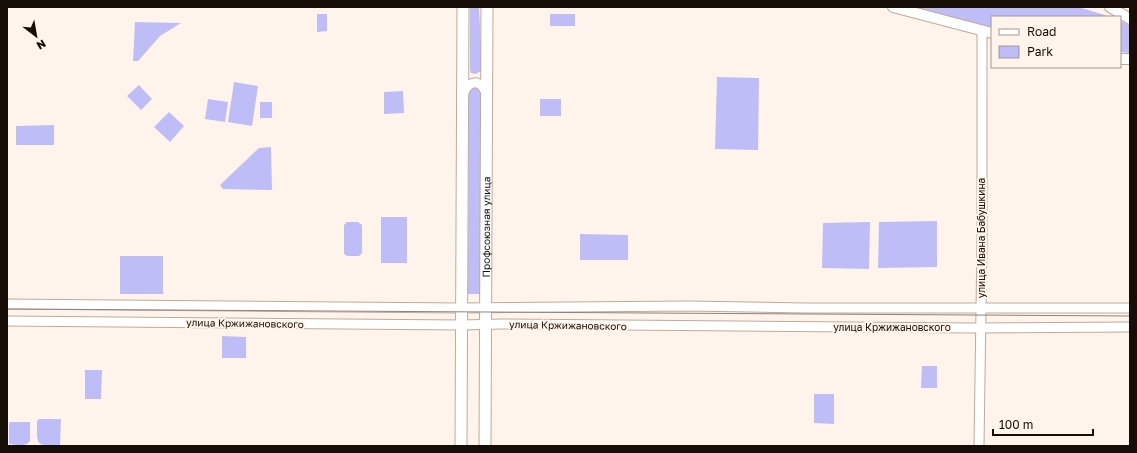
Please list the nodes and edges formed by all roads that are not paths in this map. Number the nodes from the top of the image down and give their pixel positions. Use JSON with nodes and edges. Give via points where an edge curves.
{"nodes":[{"id":1,"x":463,"y":7,"type":"edge"},
{"id":2,"x":487,"y":7,"type":"edge"},
{"id":3,"x":895,"y":7,"type":"edge"},
{"id":4,"x":1110,"y":7,"type":"edge"},
{"id":5,"x":1130,"y":19,"type":"edge"},
{"id":6,"x":987,"y":32,"type":"edge"},
{"id":7,"x":462,"y":95,"type":"junction"},
{"id":8,"x":487,"y":96,"type":"junction"},
{"id":9,"x":7,"y":304,"type":"edge"},
{"id":10,"x":68,"y":304,"type":"junction"},
{"id":11,"x":486,"y":307,"type":"junction"},
{"id":12,"x":461,"y":308,"type":"junction"},
{"id":13,"x":981,"y":308,"type":"junction"},
{"id":14,"x":1130,"y":308,"type":"edge"},
{"id":15,"x":7,"y":321,"type":"edge"},
{"id":16,"x":68,"y":322,"type":"junction"},
{"id":17,"x":461,"y":325,"type":"junction"},
{"id":18,"x":486,"y":325,"type":"junction"},
{"id":19,"x":1130,"y":327,"type":"edge"},
{"id":20,"x":980,"y":328,"type":"junction"},
{"id":21,"x":461,"y":446,"type":"edge"},
{"id":22,"x":486,"y":446,"type":"edge"},
{"id":23,"x":979,"y":446,"type":"edge"}],
"edges":[{"from":1,"to":7,"type":"main road"},
{"from":2,"to":8,"type":"main road","name":"Профсоюзная улица"},
{"from":3,"to":6,"type":"main road"},
{"from":4,"to":5,"type":"main road"},
{"from":6,"to":13,"type":"street","name":"улица Ивана Бабушкина"},
{"from":7,"to":8,"type":"street","via":[[467,86],[479,83]]},
{"from":7,"to":12,"type":"main road"},
{"from":8,"to":11,"type":"main road","name":"Профсоюзная улица"},
{"from":9,"to":10,"type":"street","name":"улица Кржижановского"},
{"from":10,"to":12,"type":"street","name":"улица Кржижановского"},
{"from":10,"to":16,"type":"street"},
{"from":11,"to":12,"type":"street","name":"улица Кржижановского"},
{"from":11,"to":13,"type":"street","name":"улица Кржижановского"},
{"from":11,"to":18,"type":"main road","name":"Профсоюзная улица"},
{"from":12,"to":17,"type":"main road"},
{"from":13,"to":14,"type":"street","name":"улица Кржижановского"},
{"from":13,"to":20,"type":"street","name":"улица Ивана Бабушкина"},
{"from":15,"to":16,"type":"street","name":"улица Кржижановского"},
{"from":16,"to":17,"type":"street","name":"улица Кржижановского"},
{"from":17,"to":18,"type":"street","name":"улица Кржижановского"},
{"from":17,"to":21,"type":"main road"},
{"from":18,"to":20,"type":"street","name":"улица Кржижановского"},
{"from":18,"to":22,"type":"main road","name":"Профсоюзная улица"},
{"from":19,"to":20,"type":"street","name":"улица Кржижановского"},
{"from":20,"to":23,"type":"street","name":"улица Ивана Бабушкина"}]}
